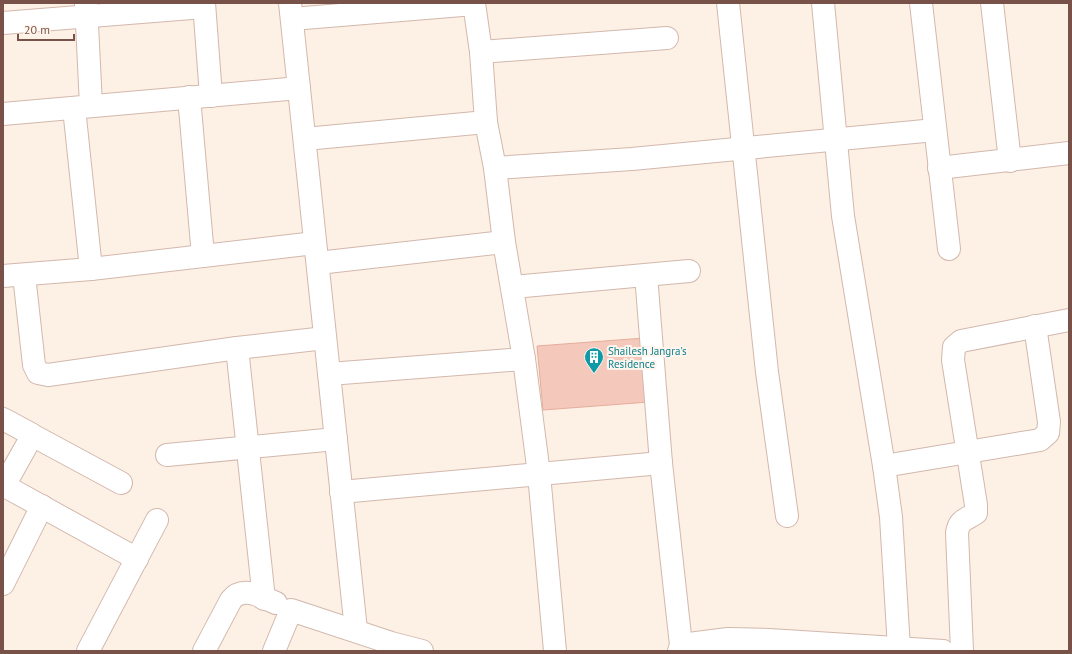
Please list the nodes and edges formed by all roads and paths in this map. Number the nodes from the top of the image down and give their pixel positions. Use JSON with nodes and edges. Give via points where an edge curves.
{"nodes":[{"id":1,"x":728,"y":3,"type":"edge"},
{"id":2,"x":823,"y":3,"type":"edge"},
{"id":3,"x":921,"y":3,"type":"edge"},
{"id":4,"x":992,"y":3,"type":"edge"},
{"id":5,"x":474,"y":4,"type":"edge"},
{"id":6,"x":204,"y":5,"type":"edge"},
{"id":7,"x":86,"y":10,"type":"edge"},
{"id":8,"x":291,"y":11,"type":"edge"},
{"id":9,"x":3,"y":23,"type":"edge"},
{"id":10,"x":667,"y":38,"type":"dead end"},
{"id":11,"x":481,"y":52,"type":"junction"},
{"id":12,"x":299,"y":88,"type":"junction"},
{"id":13,"x":200,"y":97,"type":"junction"},
{"id":14,"x":83,"y":107,"type":"junction"},
{"id":15,"x":3,"y":114,"type":"edge"},
{"id":16,"x":486,"y":122,"type":"junction"},
{"id":17,"x":935,"y":130,"type":"junction"},
{"id":18,"x":305,"y":138,"type":"junction"},
{"id":19,"x":836,"y":140,"type":"junction"},
{"id":20,"x":743,"y":148,"type":"junction"},
{"id":21,"x":1069,"y":153,"type":"edge"},
{"id":22,"x":1010,"y":161,"type":"junction"},
{"id":23,"x":495,"y":168,"type":"junction"},
{"id":24,"x":939,"y":168,"type":"junction"},
{"id":25,"x":504,"y":242,"type":"junction"},
{"id":26,"x":949,"y":248,"type":"dead end"},
{"id":27,"x":317,"y":253,"type":"junction"},
{"id":28,"x":203,"y":256,"type":"junction"},
{"id":29,"x":91,"y":269,"type":"junction"},
{"id":30,"x":689,"y":271,"type":"dead end"},
{"id":31,"x":646,"y":275,"type":"junction"},
{"id":32,"x":14,"y":276,"type":"edge"},
{"id":33,"x":513,"y":287,"type":"junction"},
{"id":34,"x":1069,"y":320,"type":"edge"},
{"id":35,"x":1035,"y":326,"type":"junction"},
{"id":36,"x":325,"y":338,"type":"junction"},
{"id":37,"x":237,"y":348,"type":"junction"},
{"id":38,"x":524,"y":359,"type":"junction"},
{"id":39,"x":329,"y":374,"type":"junction"},
{"id":40,"x":3,"y":419,"type":"edge"},
{"id":41,"x":32,"y":435,"type":"junction"},
{"id":42,"x":336,"y":439,"type":"junction"},
{"id":43,"x":247,"y":448,"type":"junction"},
{"id":44,"x":968,"y":452,"type":"junction"},
{"id":45,"x":168,"y":455,"type":"dead end"},
{"id":46,"x":661,"y":463,"type":"junction"},
{"id":47,"x":884,"y":466,"type":"junction"},
{"id":48,"x":539,"y":474,"type":"junction"},
{"id":49,"x":121,"y":483,"type":"dead end"},
{"id":50,"x":4,"y":485,"type":"edge"},
{"id":51,"x":341,"y":492,"type":"junction"},
{"id":52,"x":42,"y":506,"type":"junction"},
{"id":53,"x":787,"y":516,"type":"dead end"},
{"id":54,"x":157,"y":520,"type":"dead end"},
{"id":55,"x":137,"y":559,"type":"junction"},
{"id":56,"x":3,"y":584,"type":"edge"},
{"id":57,"x":264,"y":598,"type":"junction"},
{"id":58,"x":292,"y":610,"type":"junction"},
{"id":59,"x":356,"y":630,"type":"junction"},
{"id":60,"x":816,"y":647,"type":"edge"},
{"id":61,"x":680,"y":648,"type":"edge"},
{"id":62,"x":900,"y":648,"type":"junction"},
{"id":63,"x":870,"y":649,"type":"edge"},
{"id":64,"x":88,"y":651,"type":"edge"},
{"id":65,"x":204,"y":651,"type":"edge"},
{"id":66,"x":274,"y":651,"type":"edge"},
{"id":67,"x":422,"y":651,"type":"edge"},
{"id":68,"x":555,"y":651,"type":"edge"},
{"id":69,"x":943,"y":651,"type":"edge"},
{"id":70,"x":962,"y":651,"type":"edge"}],
"edges":[{"from":1,"to":20,"type":"street"},
{"from":2,"to":19,"type":"street"},
{"from":3,"to":17,"type":"street"},
{"from":4,"to":22,"type":"street"},
{"from":5,"to":8,"type":"street"},
{"from":5,"to":11,"type":"street"},
{"from":6,"to":7,"type":"street"},
{"from":6,"to":13,"type":"street"},
{"from":7,"to":9,"type":"street"},
{"from":7,"to":14,"type":"street"},
{"from":8,"to":12,"type":"street"},
{"from":10,"to":11,"type":"street"},
{"from":11,"to":16,"type":"street"},
{"from":12,"to":13,"type":"street"},
{"from":12,"to":18,"type":"street"},
{"from":13,"to":14,"type":"street"},
{"from":13,"to":28,"type":"street"},
{"from":14,"to":15,"type":"street"},
{"from":14,"to":29,"type":"street"},
{"from":16,"to":18,"type":"street"},
{"from":16,"to":23,"type":"street"},
{"from":17,"to":19,"type":"street"},
{"from":17,"to":24,"type":"street"},
{"from":18,"to":27,"type":"street"},
{"from":19,"to":20,"type":"street"},
{"from":19,"to":47,"type":"street","via":[[843,216]]},
{"from":20,"to":23,"type":"street"},
{"from":20,"to":53,"type":"street","via":[[767,372]]},
{"from":21,"to":22,"type":"street"},
{"from":22,"to":24,"type":"street"},
{"from":23,"to":25,"type":"street"},
{"from":24,"to":26,"type":"street"},
{"from":25,"to":27,"type":"street"},
{"from":25,"to":33,"type":"street"},
{"from":27,"to":28,"type":"street"},
{"from":27,"to":36,"type":"street"},
{"from":28,"to":29,"type":"street"},
{"from":29,"to":32,"type":"street"},
{"from":30,"to":31,"type":"street"},
{"from":31,"to":33,"type":"street"},
{"from":31,"to":46,"type":"street"},
{"from":32,"to":37,"type":"street","via":[[38,373],[48,375]]},
{"from":33,"to":38,"type":"street"},
{"from":34,"to":35,"type":"street"},
{"from":35,"to":44,"type":"street","via":[[961,341],[954,347],[952,360]]},
{"from":35,"to":44,"type":"street","via":[[1049,422],[1048,433],[1040,440]]},
{"from":36,"to":37,"type":"street"},
{"from":36,"to":39,"type":"street"},
{"from":37,"to":43,"type":"street"},
{"from":38,"to":39,"type":"street"},
{"from":38,"to":48,"type":"street"},
{"from":39,"to":42,"type":"street"},
{"from":40,"to":41,"type":"street"},
{"from":41,"to":49,"type":"street"},
{"from":41,"to":50,"type":"street"},
{"from":42,"to":43,"type":"street"},
{"from":42,"to":51,"type":"street"},
{"from":43,"to":45,"type":"street"},
{"from":43,"to":57,"type":"street"},
{"from":44,"to":47,"type":"street"},
{"from":44,"to":70,"type":"street","via":[[976,513],[962,520],[957,533]]},
{"from":46,"to":48,"type":"street"},
{"from":46,"to":61,"type":"street"},
{"from":47,"to":62,"type":"street","via":[[891,517]]},
{"from":48,"to":51,"type":"street"},
{"from":48,"to":68,"type":"street"},
{"from":50,"to":52,"type":"street"},
{"from":51,"to":59,"type":"street"},
{"from":52,"to":55,"type":"street"},
{"from":52,"to":56,"type":"street"},
{"from":54,"to":55,"type":"street"},
{"from":55,"to":64,"type":"street"},
{"from":57,"to":58,"type":"street"},
{"from":57,"to":65,"type":"street","via":[[244,592],[236,594]]},
{"from":58,"to":59,"type":"street"},
{"from":58,"to":66,"type":"street"},
{"from":59,"to":67,"type":"street"},
{"from":60,"to":61,"type":"street","via":[[769,640],[728,639]]},
{"from":60,"to":63,"type":"street"},
{"from":62,"to":63,"type":"street"},
{"from":62,"to":69,"type":"street"}]}
